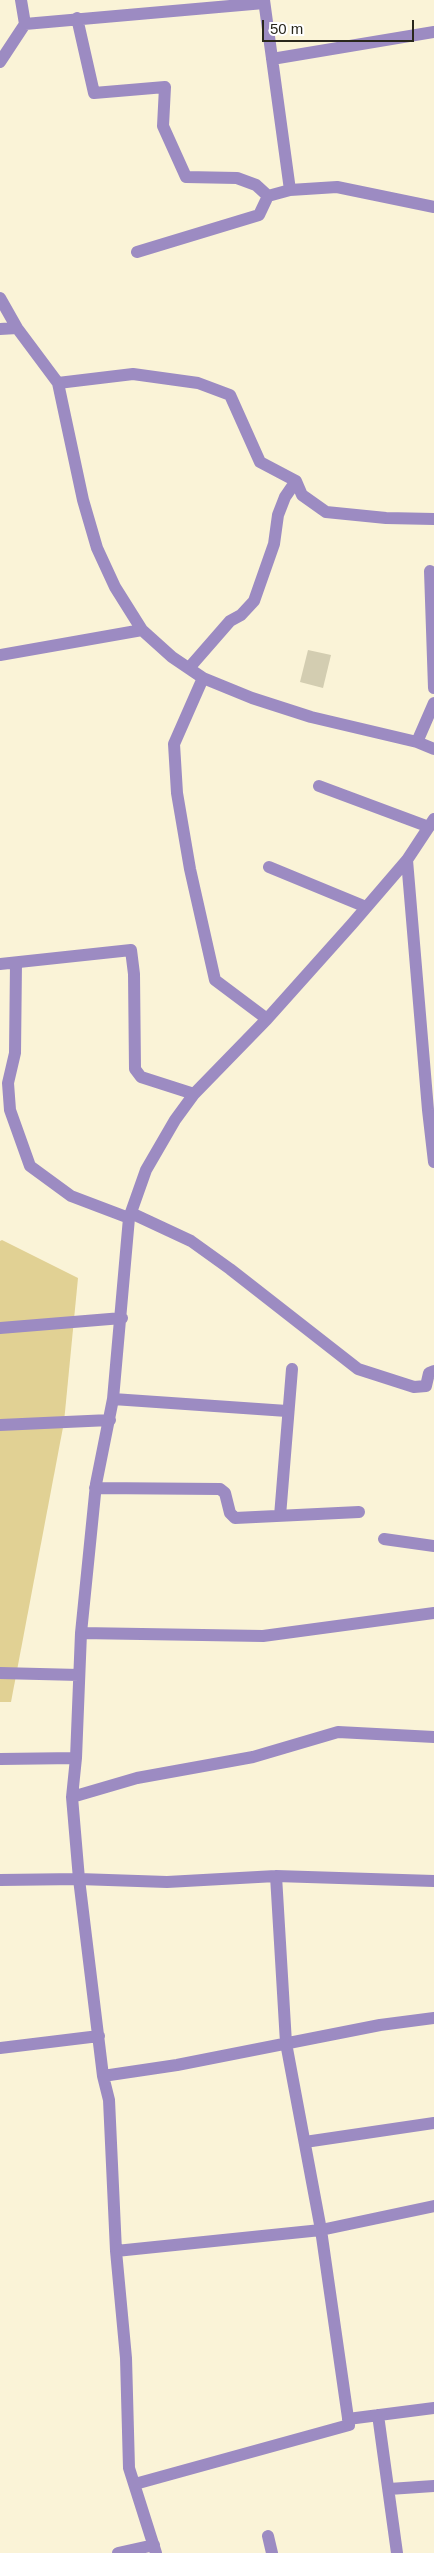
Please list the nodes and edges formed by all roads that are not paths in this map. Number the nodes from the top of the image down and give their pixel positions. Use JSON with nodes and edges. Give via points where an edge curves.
{"nodes":[{"id":1,"x":21,"y":0,"type":"edge"},
{"id":2,"x":264,"y":2,"type":"edge"},
{"id":3,"x":77,"y":18,"type":"junction"},
{"id":4,"x":25,"y":24,"type":"junction"},
{"id":5,"x":434,"y":32,"type":"edge"},
{"id":6,"x":272,"y":59,"type":"junction"},
{"id":7,"x":0,"y":62,"type":"edge"},
{"id":8,"x":290,"y":190,"type":"junction"},
{"id":9,"x":268,"y":196,"type":"junction"},
{"id":10,"x":434,"y":207,"type":"edge"},
{"id":11,"x":137,"y":252,"type":"dead end"},
{"id":12,"x":0,"y":298,"type":"edge"},
{"id":13,"x":17,"y":328,"type":"junction"},
{"id":14,"x":0,"y":329,"type":"edge"},
{"id":15,"x":58,"y":383,"type":"junction"},
{"id":16,"x":296,"y":481,"type":"junction"},
{"id":17,"x":434,"y":519,"type":"edge"},
{"id":18,"x":430,"y":571,"type":"dead end"},
{"id":19,"x":142,"y":630,"type":"junction"},
{"id":20,"x":0,"y":655,"type":"edge"},
{"id":21,"x":189,"y":668,"type":"junction"},
{"id":22,"x":203,"y":678,"type":"junction"},
{"id":23,"x":434,"y":688,"type":"edge"},
{"id":24,"x":434,"y":703,"type":"edge"},
{"id":25,"x":417,"y":742,"type":"junction"},
{"id":26,"x":434,"y":749,"type":"edge"},
{"id":27,"x":319,"y":786,"type":"dead end"},
{"id":28,"x":432,"y":823,"type":"edge"},
{"id":29,"x":407,"y":860,"type":"junction"},
{"id":30,"x":269,"y":867,"type":"dead end"},
{"id":31,"x":366,"y":907,"type":"junction"},
{"id":32,"x":16,"y":963,"type":"junction"},
{"id":33,"x":0,"y":964,"type":"edge"},
{"id":34,"x":267,"y":1019,"type":"junction"},
{"id":35,"x":4,"y":1083,"type":"edge"},
{"id":36,"x":194,"y":1094,"type":"junction"},
{"id":37,"x":434,"y":1162,"type":"edge"},
{"id":38,"x":130,"y":1215,"type":"junction"},
{"id":39,"x":122,"y":1318,"type":"junction"},
{"id":40,"x":0,"y":1328,"type":"edge"},
{"id":41,"x":292,"y":1369,"type":"dead end"},
{"id":42,"x":434,"y":1371,"type":"edge"},
{"id":43,"x":113,"y":1398,"type":"junction"},
{"id":44,"x":287,"y":1411,"type":"junction"},
{"id":45,"x":110,"y":1420,"type":"junction"},
{"id":46,"x":0,"y":1425,"type":"edge"},
{"id":47,"x":95,"y":1488,"type":"junction"},
{"id":48,"x":359,"y":1512,"type":"dead end"},
{"id":49,"x":280,"y":1516,"type":"junction"},
{"id":50,"x":384,"y":1539,"type":"dead end"},
{"id":51,"x":434,"y":1546,"type":"edge"},
{"id":52,"x":434,"y":1613,"type":"edge"},
{"id":53,"x":80,"y":1633,"type":"junction"},
{"id":54,"x":0,"y":1672,"type":"edge"},
{"id":55,"x":79,"y":1674,"type":"junction"},
{"id":56,"x":434,"y":1737,"type":"edge"},
{"id":57,"x":76,"y":1758,"type":"junction"},
{"id":58,"x":0,"y":1759,"type":"edge"},
{"id":59,"x":72,"y":1797,"type":"junction"},
{"id":60,"x":276,"y":1876,"type":"junction"},
{"id":61,"x":79,"y":1879,"type":"junction"},
{"id":62,"x":0,"y":1880,"type":"edge"},
{"id":63,"x":434,"y":1881,"type":"edge"},
{"id":64,"x":434,"y":2018,"type":"edge"},
{"id":65,"x":99,"y":2036,"type":"junction"},
{"id":66,"x":286,"y":2043,"type":"junction"},
{"id":67,"x":0,"y":2048,"type":"edge"},
{"id":68,"x":103,"y":2076,"type":"junction"},
{"id":69,"x":434,"y":2123,"type":"edge"},
{"id":70,"x":305,"y":2142,"type":"junction"},
{"id":71,"x":434,"y":2206,"type":"edge"},
{"id":72,"x":321,"y":2230,"type":"junction"},
{"id":73,"x":116,"y":2251,"type":"junction"},
{"id":74,"x":434,"y":2408,"type":"edge"},
{"id":75,"x":378,"y":2415,"type":"junction"},
{"id":76,"x":348,"y":2419,"type":"junction"},
{"id":77,"x":135,"y":2484,"type":"junction"},
{"id":78,"x":434,"y":2486,"type":"edge"},
{"id":79,"x":389,"y":2489,"type":"junction"},
{"id":80,"x":268,"y":2536,"type":"dead end"},
{"id":81,"x":155,"y":2549,"type":"edge"},
{"id":82,"x":118,"y":2553,"type":"edge"},
{"id":83,"x":272,"y":2553,"type":"edge"},
{"id":84,"x":397,"y":2553,"type":"edge"}],
"edges":[{"from":1,"to":4,"type":"street"},
{"from":2,"to":3,"type":"street"},
{"from":2,"to":6,"type":"street"},
{"from":3,"to":4,"type":"street"},
{"from":3,"to":9,"type":"street","via":[[94,93],[165,87],[163,126],[186,177],[238,178],[256,185]]},
{"from":4,"to":7,"type":"street"},
{"from":5,"to":6,"type":"street"},
{"from":6,"to":8,"type":"street"},
{"from":8,"to":9,"type":"street"},
{"from":8,"to":10,"type":"street","via":[[337,187]]},
{"from":9,"to":11,"type":"street","via":[[259,215]]},
{"from":12,"to":13,"type":"street"},
{"from":13,"to":14,"type":"street"},
{"from":13,"to":15,"type":"street"},
{"from":15,"to":16,"type":"street","via":[[132,374],[198,384],[230,395],[260,462]]},
{"from":15,"to":19,"type":"street","via":[[83,500],[97,548],[115,587]]},
{"from":16,"to":17,"type":"street","via":[[302,495],[326,512]]},
{"from":16,"to":21,"type":"street","via":[[278,515],[274,544],[254,601],[241,615],[230,620]]},
{"from":18,"to":23,"type":"street"},
{"from":19,"to":20,"type":"street"},
{"from":19,"to":21,"type":"street"},
{"from":21,"to":22,"type":"street"},
{"from":22,"to":25,"type":"street","via":[[310,717]]},
{"from":22,"to":34,"type":"street","via":[[174,744],[177,793],[190,869],[215,980]]},
{"from":24,"to":25,"type":"street"},
{"from":25,"to":26,"type":"street"},
{"from":27,"to":28,"type":"street"},
{"from":28,"to":29,"type":"street"},
{"from":29,"to":31,"type":"street"},
{"from":29,"to":37,"type":"street"},
{"from":30,"to":31,"type":"street"},
{"from":31,"to":34,"type":"street"},
{"from":32,"to":33,"type":"street"},
{"from":32,"to":35,"type":"street","via":[[14,1053]]},
{"from":32,"to":36,"type":"street","via":[[131,950],[135,1069],[140,1077]]},
{"from":34,"to":36,"type":"street"},
{"from":35,"to":38,"type":"street","via":[[30,1166],[71,1196]]},
{"from":36,"to":38,"type":"street","via":[[146,1170]]},
{"from":38,"to":39,"type":"street"},
{"from":38,"to":42,"type":"street","via":[[191,1241],[358,1369],[414,1387],[426,1386],[429,1372]]},
{"from":39,"to":40,"type":"street"},
{"from":39,"to":43,"type":"street"},
{"from":41,"to":44,"type":"street"},
{"from":43,"to":44,"type":"street"},
{"from":43,"to":45,"type":"street"},
{"from":44,"to":49,"type":"street"},
{"from":45,"to":46,"type":"street"},
{"from":45,"to":47,"type":"street"},
{"from":47,"to":49,"type":"street","via":[[220,1489],[225,1493],[230,1513],[235,1518]]},
{"from":47,"to":53,"type":"street"},
{"from":48,"to":49,"type":"street"},
{"from":50,"to":51,"type":"street"},
{"from":52,"to":53,"type":"street","via":[[264,1636]]},
{"from":53,"to":55,"type":"street"},
{"from":54,"to":55,"type":"street"},
{"from":55,"to":57,"type":"street"},
{"from":56,"to":59,"type":"street","via":[[338,1732],[253,1756],[138,1778]]},
{"from":57,"to":58,"type":"street"},
{"from":57,"to":59,"type":"street"},
{"from":59,"to":61,"type":"street"},
{"from":60,"to":61,"type":"street","via":[[167,1882]]},
{"from":60,"to":63,"type":"street"},
{"from":60,"to":66,"type":"street"},
{"from":61,"to":62,"type":"street"},
{"from":61,"to":65,"type":"street"},
{"from":64,"to":66,"type":"street"},
{"from":65,"to":67,"type":"street"},
{"from":65,"to":68,"type":"street"},
{"from":66,"to":68,"type":"street"},
{"from":66,"to":70,"type":"street"},
{"from":68,"to":73,"type":"street","via":[[109,2100]]},
{"from":69,"to":70,"type":"street"},
{"from":70,"to":72,"type":"street"},
{"from":71,"to":72,"type":"street"},
{"from":72,"to":73,"type":"street"},
{"from":72,"to":76,"type":"street"},
{"from":73,"to":77,"type":"street","via":[[126,2358],[129,2468]]},
{"from":74,"to":75,"type":"street"},
{"from":75,"to":76,"type":"street"},
{"from":75,"to":79,"type":"street"},
{"from":76,"to":77,"type":"street","via":[[349,2425]]},
{"from":77,"to":81,"type":"street"},
{"from":78,"to":79,"type":"street"},
{"from":79,"to":84,"type":"street"},
{"from":80,"to":83,"type":"street"},
{"from":81,"to":82,"type":"street"}]}
